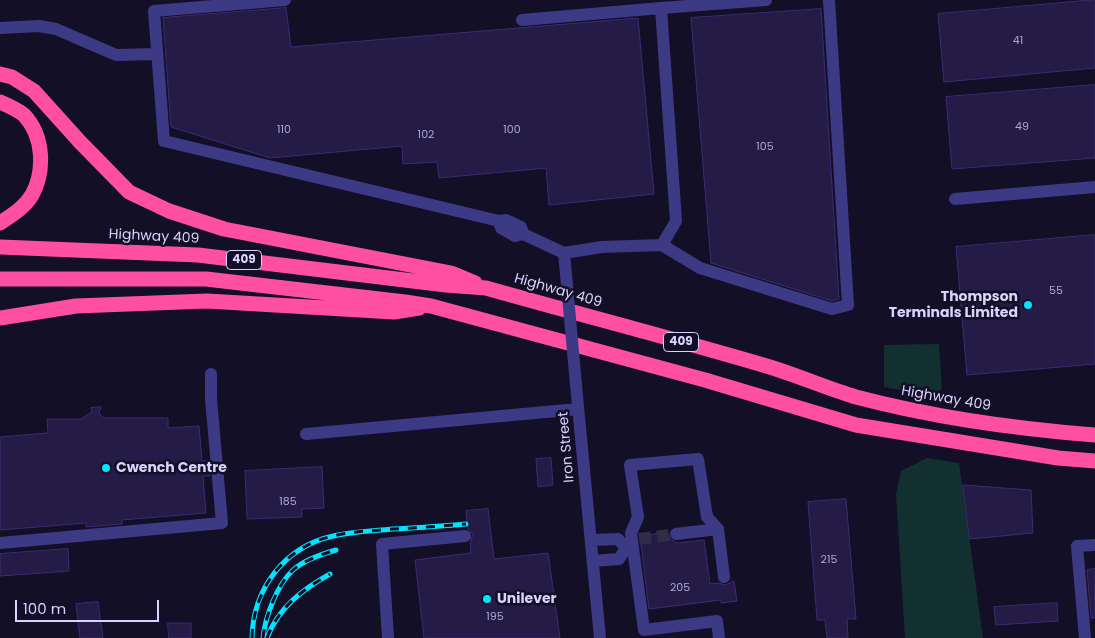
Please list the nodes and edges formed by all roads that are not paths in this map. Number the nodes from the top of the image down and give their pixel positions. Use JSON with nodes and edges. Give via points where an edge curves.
{"nodes":[{"id":1,"x":285,"y":0,"type":"edge"},
{"id":2,"x":766,"y":0,"type":"edge"},
{"id":3,"x":829,"y":0,"type":"edge"},
{"id":4,"x":661,"y":8,"type":"junction"},
{"id":5,"x":522,"y":20,"type":"dead end"},
{"id":6,"x":0,"y":28,"type":"edge"},
{"id":7,"x":157,"y":54,"type":"junction"},
{"id":8,"x":0,"y":74,"type":"edge"},
{"id":9,"x":0,"y":102,"type":"edge"},
{"id":10,"x":1095,"y":186,"type":"edge"},
{"id":11,"x":955,"y":200,"type":"dead end"},
{"id":12,"x":0,"y":223,"type":"edge"},
{"id":13,"x":662,"y":245,"type":"junction"},
{"id":14,"x":0,"y":247,"type":"edge"},
{"id":15,"x":564,"y":253,"type":"junction"},
{"id":16,"x":0,"y":279,"type":"edge"},
{"id":17,"x":486,"y":288,"type":"junction"},
{"id":18,"x":431,"y":306,"type":"junction"},
{"id":19,"x":0,"y":318,"type":"edge"},
{"id":20,"x":211,"y":374,"type":"dead end"},
{"id":21,"x":578,"y":409,"type":"junction"},
{"id":22,"x":306,"y":434,"type":"dead end"},
{"id":23,"x":1095,"y":435,"type":"edge"},
{"id":24,"x":1095,"y":461,"type":"edge"},
{"id":25,"x":718,"y":529,"type":"junction"},
{"id":26,"x":676,"y":534,"type":"tunnel mouth"},
{"id":27,"x":465,"y":536,"type":"dead end"},
{"id":28,"x":591,"y":540,"type":"junction"},
{"id":29,"x":0,"y":543,"type":"edge"},
{"id":30,"x":633,"y":544,"type":"junction"},
{"id":31,"x":1095,"y":546,"type":"edge"},
{"id":32,"x":592,"y":561,"type":"junction"},
{"id":33,"x":724,"y":577,"type":"dead end"},
{"id":34,"x":388,"y":638,"type":"edge"},
{"id":35,"x":600,"y":638,"type":"edge"},
{"id":36,"x":719,"y":638,"type":"edge"},
{"id":37,"x":1085,"y":638,"type":"edge"}],
"edges":[{"from":1,"to":7,"type":"street","via":[[154,11]]},
{"from":2,"to":4,"type":"street"},
{"from":3,"to":13,"type":"street","via":[[848,305],[832,309],[700,268]]},
{"from":4,"to":5,"type":"street"},
{"from":4,"to":13,"type":"street","via":[[676,221]]},
{"from":6,"to":7,"type":"street","via":[[39,26],[56,29],[116,55]]},
{"from":7,"to":15,"type":"street","via":[[164,141],[499,222],[506,220],[521,227],[523,234]]},
{"from":8,"to":17,"type":"highway","via":[[12,77],[34,91],[129,192],[169,212],[224,229],[450,273]]},
{"from":9,"to":12,"type":"highway","via":[[24,115],[41,151],[40,175],[32,195],[18,212]]},
{"from":10,"to":11,"type":"street"},
{"from":13,"to":15,"type":"street","via":[[602,247]]},
{"from":14,"to":17,"type":"highway","name":"Highway 409","number":"409","via":[[198,255]]},
{"from":15,"to":21,"type":"street","name":"Iron Street","bridge":true},
{"from":16,"to":18,"type":"highway","number":"409","via":[[206,279]]},
{"from":17,"to":23,"type":"highway","name":"Highway 409","number":"409","via":[[765,366],[874,402],[977,422]]},
{"from":18,"to":19,"type":"highway","via":[[394,312],[207,301],[76,306]]},
{"from":18,"to":24,"type":"highway","number":"409","via":[[705,380],[856,425],[1058,458]]},
{"from":20,"to":29,"type":"street","via":[[222,523]]},
{"from":21,"to":22,"type":"street"},
{"from":21,"to":28,"type":"street","name":"Iron Street"},
{"from":25,"to":26,"type":"street"},
{"from":25,"to":30,"type":"street","via":[[707,516],[698,459],[630,465],[638,517],[631,533]]},
{"from":25,"to":33,"type":"street"},
{"from":27,"to":34,"type":"street","via":[[382,544]]},
{"from":28,"to":30,"type":"street","via":[[618,539]]},
{"from":28,"to":32,"type":"street","name":"Iron Street"},
{"from":30,"to":32,"type":"street","via":[[618,559]]},
{"from":30,"to":36,"type":"street","via":[[644,630],[718,621]]},
{"from":31,"to":37,"type":"street","via":[[1077,546]]},
{"from":32,"to":35,"type":"street","name":"Iron Street"}]}
